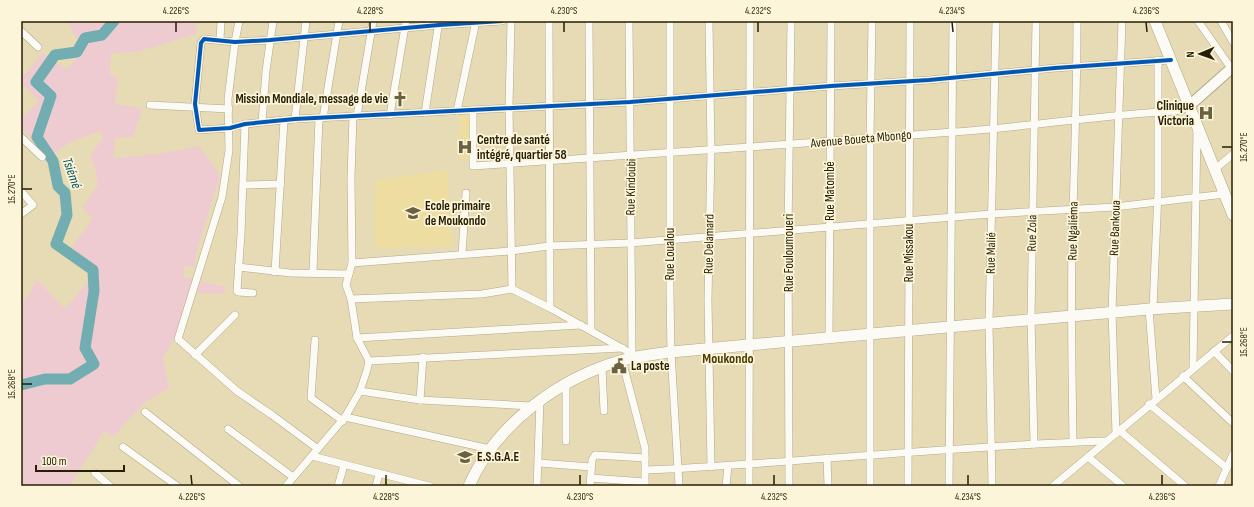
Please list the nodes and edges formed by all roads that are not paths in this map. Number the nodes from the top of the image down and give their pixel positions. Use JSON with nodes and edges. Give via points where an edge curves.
{"nodes":[{"id":1,"x":221,"y":21,"type":"edge"},
{"id":2,"x":239,"y":21,"type":"edge"},
{"id":3,"x":273,"y":21,"type":"edge"},
{"id":4,"x":306,"y":21,"type":"edge"},
{"id":5,"x":339,"y":21,"type":"edge"},
{"id":6,"x":373,"y":21,"type":"edge"},
{"id":7,"x":502,"y":21,"type":"edge"},
{"id":8,"x":511,"y":21,"type":"edge"},
{"id":9,"x":549,"y":21,"type":"edge"},
{"id":10,"x":588,"y":21,"type":"edge"},
{"id":11,"x":630,"y":21,"type":"edge"},
{"id":12,"x":670,"y":21,"type":"edge"},
{"id":13,"x":709,"y":21,"type":"edge"},
{"id":14,"x":750,"y":21,"type":"edge"},
{"id":15,"x":791,"y":21,"type":"edge"},
{"id":16,"x":831,"y":21,"type":"edge"},
{"id":17,"x":872,"y":21,"type":"edge"},
{"id":18,"x":910,"y":21,"type":"edge"},
{"id":19,"x":953,"y":21,"type":"edge"},
{"id":20,"x":996,"y":21,"type":"edge"},
{"id":21,"x":1036,"y":21,"type":"edge"},
{"id":22,"x":1077,"y":21,"type":"edge"},
{"id":23,"x":1122,"y":21,"type":"edge"},
{"id":24,"x":1155,"y":21,"type":"edge"},
{"id":25,"x":1198,"y":21,"type":"edge"},
{"id":26,"x":1221,"y":21,"type":"edge"},
{"id":27,"x":476,"y":22,"type":"edge"},
{"id":28,"x":439,"y":23,"type":"edge"},
{"id":29,"x":406,"y":24,"type":"edge"},
{"id":30,"x":371,"y":30,"type":"junction"},
{"id":31,"x":21,"y":31,"type":"edge"},
{"id":32,"x":336,"y":34,"type":"junction"},
{"id":33,"x":304,"y":37,"type":"junction"},
{"id":34,"x":220,"y":40,"type":"junction"},
{"id":35,"x":270,"y":40,"type":"junction"},
{"id":36,"x":235,"y":42,"type":"junction"},
{"id":37,"x":1233,"y":42,"type":"edge"},
{"id":38,"x":38,"y":47,"type":"dead end"},
{"id":39,"x":1158,"y":60,"type":"junction"},
{"id":40,"x":1171,"y":60,"type":"junction"},
{"id":41,"x":1120,"y":63,"type":"junction"},
{"id":42,"x":1077,"y":66,"type":"junction"},
{"id":43,"x":1035,"y":70,"type":"junction"},
{"id":44,"x":1231,"y":71,"type":"edge"},
{"id":45,"x":995,"y":74,"type":"junction"},
{"id":46,"x":952,"y":78,"type":"junction"},
{"id":47,"x":910,"y":81,"type":"junction"},
{"id":48,"x":870,"y":84,"type":"junction"},
{"id":49,"x":831,"y":86,"type":"junction"},
{"id":50,"x":790,"y":89,"type":"junction"},
{"id":51,"x":750,"y":93,"type":"junction"},
{"id":52,"x":710,"y":96,"type":"junction"},
{"id":53,"x":671,"y":98,"type":"junction"},
{"id":54,"x":630,"y":102,"type":"junction"},
{"id":55,"x":588,"y":104,"type":"junction"},
{"id":56,"x":150,"y":105,"type":"dead end"},
{"id":57,"x":550,"y":105,"type":"junction"},
{"id":58,"x":1189,"y":106,"type":"junction"},
{"id":59,"x":509,"y":107,"type":"junction"},
{"id":60,"x":195,"y":108,"type":"junction"},
{"id":61,"x":230,"y":109,"type":"junction"},
{"id":62,"x":473,"y":110,"type":"junction"},
{"id":63,"x":458,"y":111,"type":"junction"},
{"id":64,"x":1158,"y":112,"type":"junction"},
{"id":65,"x":425,"y":113,"type":"junction"},
{"id":66,"x":390,"y":115,"type":"junction"},
{"id":67,"x":355,"y":116,"type":"junction"},
{"id":68,"x":1118,"y":116,"type":"junction"},
{"id":69,"x":321,"y":118,"type":"junction"},
{"id":70,"x":295,"y":119,"type":"junction"},
{"id":71,"x":284,"y":120,"type":"junction"},
{"id":72,"x":1077,"y":120,"type":"junction"},
{"id":73,"x":262,"y":122,"type":"junction"},
{"id":74,"x":1036,"y":123,"type":"junction"},
{"id":75,"x":245,"y":124,"type":"junction"},
{"id":76,"x":1197,"y":126,"type":"junction"},
{"id":77,"x":230,"y":128,"type":"junction"},
{"id":78,"x":994,"y":128,"type":"junction"},
{"id":79,"x":953,"y":132,"type":"junction"},
{"id":80,"x":910,"y":135,"type":"junction"},
{"id":81,"x":21,"y":137,"type":"edge"},
{"id":82,"x":870,"y":137,"type":"junction"},
{"id":83,"x":830,"y":142,"type":"junction"},
{"id":84,"x":790,"y":145,"type":"junction"},
{"id":85,"x":749,"y":148,"type":"junction"},
{"id":86,"x":711,"y":150,"type":"junction"},
{"id":87,"x":671,"y":152,"type":"junction"},
{"id":88,"x":1233,"y":154,"type":"edge"},
{"id":89,"x":632,"y":155,"type":"junction"},
{"id":90,"x":42,"y":157,"type":"dead end"},
{"id":91,"x":589,"y":158,"type":"junction"},
{"id":92,"x":549,"y":161,"type":"junction"},
{"id":93,"x":509,"y":164,"type":"junction"},
{"id":94,"x":1214,"y":170,"type":"junction"},
{"id":95,"x":281,"y":184,"type":"junction"},
{"id":96,"x":244,"y":185,"type":"junction"},
{"id":97,"x":21,"y":191,"type":"edge"},
{"id":98,"x":466,"y":193,"type":"dead end"},
{"id":99,"x":1224,"y":194,"type":"junction"},
{"id":100,"x":1197,"y":198,"type":"junction"},
{"id":101,"x":1157,"y":200,"type":"junction"},
{"id":102,"x":1115,"y":207,"type":"junction"},
{"id":103,"x":1073,"y":208,"type":"junction"},
{"id":104,"x":1032,"y":212,"type":"junction"},
{"id":105,"x":21,"y":214,"type":"edge"},
{"id":106,"x":991,"y":214,"type":"junction"},
{"id":107,"x":1233,"y":215,"type":"edge"},
{"id":108,"x":950,"y":218,"type":"junction"},
{"id":109,"x":909,"y":221,"type":"junction"},
{"id":110,"x":870,"y":224,"type":"junction"},
{"id":111,"x":829,"y":228,"type":"junction"},
{"id":112,"x":788,"y":231,"type":"junction"},
{"id":113,"x":749,"y":233,"type":"junction"},
{"id":114,"x":710,"y":237,"type":"junction"},
{"id":115,"x":669,"y":240,"type":"junction"},
{"id":116,"x":630,"y":243,"type":"junction"},
{"id":117,"x":549,"y":246,"type":"junction"},
{"id":118,"x":590,"y":246,"type":"junction"},
{"id":119,"x":511,"y":251,"type":"junction"},
{"id":120,"x":462,"y":254,"type":"junction"},
{"id":121,"x":352,"y":263,"type":"junction"},
{"id":122,"x":238,"y":267,"type":"junction"},
{"id":123,"x":275,"y":272,"type":"junction"},
{"id":124,"x":312,"y":272,"type":"junction"},
{"id":125,"x":349,"y":274,"type":"junction"},
{"id":126,"x":512,"y":289,"type":"junction"},
{"id":127,"x":253,"y":293,"type":"dead end"},
{"id":128,"x":351,"y":299,"type":"junction"},
{"id":129,"x":1194,"y":305,"type":"junction"},
{"id":130,"x":1232,"y":305,"type":"edge"},
{"id":131,"x":550,"y":308,"type":"junction"},
{"id":132,"x":1151,"y":308,"type":"junction"},
{"id":133,"x":1112,"y":312,"type":"junction"},
{"id":134,"x":235,"y":315,"type":"dead end"},
{"id":135,"x":1071,"y":316,"type":"junction"},
{"id":136,"x":1031,"y":319,"type":"junction"},
{"id":137,"x":989,"y":323,"type":"junction"},
{"id":138,"x":582,"y":325,"type":"junction"},
{"id":139,"x":949,"y":327,"type":"junction"},
{"id":140,"x":591,"y":330,"type":"junction"},
{"id":141,"x":908,"y":330,"type":"junction"},
{"id":142,"x":869,"y":334,"type":"junction"},
{"id":143,"x":1233,"y":336,"type":"edge"},
{"id":144,"x":357,"y":338,"type":"junction"},
{"id":145,"x":829,"y":338,"type":"junction"},
{"id":146,"x":314,"y":340,"type":"dead end"},
{"id":147,"x":788,"y":342,"type":"junction"},
{"id":148,"x":748,"y":345,"type":"junction"},
{"id":149,"x":622,"y":348,"type":"junction"},
{"id":150,"x":710,"y":348,"type":"junction"},
{"id":151,"x":671,"y":352,"type":"junction"},
{"id":152,"x":1214,"y":352,"type":"junction"},
{"id":153,"x":195,"y":355,"type":"junction"},
{"id":154,"x":635,"y":355,"type":"junction"},
{"id":155,"x":423,"y":357,"type":"junction"},
{"id":156,"x":622,"y":360,"type":"junction"},
{"id":157,"x":369,"y":361,"type":"junction"},
{"id":158,"x":602,"y":368,"type":"junction"},
{"id":159,"x":1193,"y":368,"type":"junction"},
{"id":160,"x":1233,"y":371,"type":"edge"},
{"id":161,"x":1183,"y":376,"type":"junction"},
{"id":162,"x":566,"y":385,"type":"junction"},
{"id":163,"x":360,"y":391,"type":"junction"},
{"id":164,"x":1156,"y":398,"type":"junction"},
{"id":165,"x":420,"y":400,"type":"junction"},
{"id":166,"x":536,"y":403,"type":"junction"},
{"id":167,"x":1149,"y":404,"type":"junction"},
{"id":168,"x":604,"y":411,"type":"dead end"},
{"id":169,"x":144,"y":412,"type":"dead end"},
{"id":170,"x":344,"y":419,"type":"junction"},
{"id":171,"x":1233,"y":423,"type":"edge"},
{"id":172,"x":228,"y":429,"type":"dead end"},
{"id":173,"x":1118,"y":432,"type":"junction"},
{"id":174,"x":566,"y":441,"type":"dead end"},
{"id":175,"x":1104,"y":441,"type":"junction"},
{"id":176,"x":1073,"y":442,"type":"junction"},
{"id":177,"x":1034,"y":444,"type":"junction"},
{"id":178,"x":123,"y":447,"type":"dead end"},
{"id":179,"x":990,"y":447,"type":"junction"},
{"id":180,"x":318,"y":449,"type":"junction"},
{"id":181,"x":948,"y":449,"type":"junction"},
{"id":182,"x":490,"y":450,"type":"junction"},
{"id":183,"x":908,"y":452,"type":"junction"},
{"id":184,"x":1233,"y":454,"type":"edge"},
{"id":185,"x":869,"y":455,"type":"junction"},
{"id":186,"x":312,"y":456,"type":"junction"},
{"id":187,"x":1088,"y":457,"type":"junction"},
{"id":188,"x":646,"y":458,"type":"junction"},
{"id":189,"x":827,"y":458,"type":"junction"},
{"id":190,"x":788,"y":461,"type":"junction"},
{"id":191,"x":539,"y":463,"type":"junction"},
{"id":192,"x":749,"y":463,"type":"junction"},
{"id":193,"x":344,"y":465,"type":"junction"},
{"id":194,"x":728,"y":466,"type":"junction"},
{"id":195,"x":591,"y":467,"type":"junction"},
{"id":196,"x":711,"y":467,"type":"junction"},
{"id":197,"x":678,"y":468,"type":"junction"},
{"id":198,"x":1227,"y":468,"type":"junction"},
{"id":199,"x":646,"y":470,"type":"junction"},
{"id":200,"x":95,"y":473,"type":"dead end"},
{"id":201,"x":379,"y":474,"type":"junction"},
{"id":202,"x":293,"y":477,"type":"junction"},
{"id":203,"x":591,"y":478,"type":"junction"},
{"id":204,"x":413,"y":484,"type":"edge"},
{"id":205,"x":645,"y":484,"type":"edge"},
{"id":206,"x":1056,"y":485,"type":"edge"},
{"id":207,"x":110,"y":486,"type":"edge"},
{"id":208,"x":177,"y":486,"type":"edge"},
{"id":209,"x":239,"y":486,"type":"edge"},
{"id":210,"x":286,"y":486,"type":"edge"},
{"id":211,"x":338,"y":486,"type":"edge"},
{"id":212,"x":376,"y":486,"type":"edge"},
{"id":213,"x":429,"y":486,"type":"edge"},
{"id":214,"x":469,"y":486,"type":"edge"},
{"id":215,"x":537,"y":486,"type":"edge"},
{"id":216,"x":590,"y":486,"type":"edge"},
{"id":217,"x":679,"y":486,"type":"edge"},
{"id":218,"x":726,"y":486,"type":"edge"},
{"id":219,"x":749,"y":486,"type":"edge"},
{"id":220,"x":789,"y":486,"type":"edge"},
{"id":221,"x":828,"y":486,"type":"edge"},
{"id":222,"x":870,"y":486,"type":"edge"},
{"id":223,"x":908,"y":486,"type":"edge"},
{"id":224,"x":949,"y":486,"type":"edge"},
{"id":225,"x":992,"y":486,"type":"edge"},
{"id":226,"x":1123,"y":486,"type":"edge"},
{"id":227,"x":1184,"y":486,"type":"edge"},
{"id":228,"x":1219,"y":486,"type":"edge"}],
"edges":[{"from":1,"to":34,"type":"street"},
{"from":2,"to":36,"type":"street"},
{"from":3,"to":35,"type":"street"},
{"from":4,"to":33,"type":"street"},
{"from":5,"to":32,"type":"street"},
{"from":6,"to":30,"type":"street"},
{"from":7,"to":27,"type":"street"},
{"from":8,"to":59,"type":"street"},
{"from":9,"to":57,"type":"street"},
{"from":10,"to":55,"type":"street"},
{"from":11,"to":54,"type":"street","name":"Rue Kindoubi"},
{"from":12,"to":53,"type":"street","name":"Rue Loualou"},
{"from":13,"to":52,"type":"street","name":"Rue Delamard"},
{"from":14,"to":51,"type":"street"},
{"from":15,"to":50,"type":"street","name":"Rue Fouloumoueri"},
{"from":16,"to":49,"type":"street","name":"Rue Matombé"},
{"from":17,"to":48,"type":"street"},
{"from":18,"to":47,"type":"street","name":"Rue Missakou"},
{"from":19,"to":46,"type":"street"},
{"from":20,"to":45,"type":"street","name":"Rue Malié"},
{"from":21,"to":43,"type":"street","name":"Rue Zola"},
{"from":22,"to":42,"type":"street","name":"Rue Ngaliéma"},
{"from":23,"to":41,"type":"street","name":"Rue Bankoua"},
{"from":24,"to":40,"type":"main road"},
{"from":25,"to":44,"type":"street"},
{"from":26,"to":37,"type":"street"},
{"from":27,"to":28,"type":"street"},
{"from":27,"to":63,"type":"street"},
{"from":28,"to":29,"type":"street"},
{"from":28,"to":65,"type":"street"},
{"from":29,"to":30,"type":"street"},
{"from":29,"to":66,"type":"street"},
{"from":30,"to":32,"type":"street"},
{"from":30,"to":67,"type":"street"},
{"from":31,"to":38,"type":"street"},
{"from":32,"to":33,"type":"street"},
{"from":32,"to":69,"type":"street"},
{"from":33,"to":35,"type":"street"},
{"from":33,"to":70,"type":"street"},
{"from":34,"to":36,"type":"street"},
{"from":34,"to":60,"type":"street","via":[[202,40]]},
{"from":35,"to":36,"type":"street"},
{"from":35,"to":73,"type":"street"},
{"from":36,"to":61,"type":"street","via":[[228,100]]},
{"from":39,"to":40,"type":"street"},
{"from":39,"to":41,"type":"street"},
{"from":39,"to":64,"type":"street"},
{"from":40,"to":58,"type":"main road"},
{"from":41,"to":42,"type":"street"},
{"from":41,"to":68,"type":"street","name":"Rue Bankoua"},
{"from":42,"to":43,"type":"street"},
{"from":42,"to":72,"type":"street","name":"Rue Ngaliéma"},
{"from":43,"to":45,"type":"street"},
{"from":43,"to":74,"type":"street","name":"Rue Zola"},
{"from":44,"to":58,"type":"street","name":"Avenue Boueta Mbongo"},
{"from":45,"to":46,"type":"street"},
{"from":45,"to":78,"type":"street","name":"Rue Malié"},
{"from":46,"to":47,"type":"street"},
{"from":46,"to":79,"type":"street"},
{"from":47,"to":48,"type":"street"},
{"from":47,"to":80,"type":"street","name":"Rue Missakou"},
{"from":48,"to":49,"type":"street"},
{"from":48,"to":82,"type":"street"},
{"from":49,"to":50,"type":"street"},
{"from":49,"to":83,"type":"street","name":"Rue Matombé"},
{"from":50,"to":51,"type":"street"},
{"from":50,"to":84,"type":"street","name":"Rue Fouloumoueri"},
{"from":51,"to":52,"type":"street"},
{"from":51,"to":85,"type":"street"},
{"from":52,"to":53,"type":"street"},
{"from":52,"to":86,"type":"street","name":"Rue Delamard"},
{"from":53,"to":54,"type":"street"},
{"from":53,"to":87,"type":"street","name":"Rue Loualou"},
{"from":54,"to":55,"type":"street"},
{"from":54,"to":89,"type":"street","name":"Rue Kindoubi"},
{"from":55,"to":57,"type":"street"},
{"from":55,"to":91,"type":"street"},
{"from":56,"to":60,"type":"street"},
{"from":57,"to":59,"type":"street"},
{"from":57,"to":92,"type":"street"},
{"from":58,"to":64,"type":"street","name":"Avenue Boueta Mbongo","via":[[1175,111]]},
{"from":58,"to":76,"type":"main road"},
{"from":59,"to":62,"type":"street"},
{"from":59,"to":93,"type":"street"},
{"from":60,"to":61,"type":"street"},
{"from":60,"to":77,"type":"street","via":[[199,130]]},
{"from":61,"to":77,"type":"street"},
{"from":62,"to":63,"type":"street"},
{"from":62,"to":93,"type":"street","name":"Avenue Boueta Mbongo","via":[[473,166]]},
{"from":63,"to":65,"type":"street"},
{"from":64,"to":68,"type":"street","name":"Avenue Boueta Mbongo"},
{"from":64,"to":101,"type":"street"},
{"from":65,"to":66,"type":"street"},
{"from":66,"to":67,"type":"street"},
{"from":67,"to":69,"type":"street"},
{"from":67,"to":121,"type":"street","via":[[351,178]]},
{"from":68,"to":72,"type":"street","name":"Avenue Boueta Mbongo"},
{"from":68,"to":102,"type":"street","name":"Rue Bankoua"},
{"from":69,"to":70,"type":"street"},
{"from":69,"to":124,"type":"street"},
{"from":70,"to":71,"type":"street"},
{"from":71,"to":73,"type":"street"},
{"from":71,"to":95,"type":"street"},
{"from":72,"to":74,"type":"street","name":"Avenue Boueta Mbongo"},
{"from":72,"to":103,"type":"street","name":"Rue Ngaliéma"},
{"from":73,"to":75,"type":"street"},
{"from":74,"to":78,"type":"street","name":"Avenue Boueta Mbongo"},
{"from":74,"to":104,"type":"street","name":"Rue Zola"},
{"from":75,"to":77,"type":"street"},
{"from":75,"to":96,"type":"street"},
{"from":76,"to":94,"type":"main road"},
{"from":76,"to":100,"type":"street"},
{"from":77,"to":153,"type":"street","via":[[222,197],[186,318],[178,336]]},
{"from":78,"to":79,"type":"street","name":"Avenue Boueta Mbongo"},
{"from":78,"to":106,"type":"street","name":"Rue Malié"},
{"from":79,"to":80,"type":"street","name":"Avenue Boueta Mbongo"},
{"from":79,"to":108,"type":"street"},
{"from":80,"to":82,"type":"street","name":"Avenue Boueta Mbongo"},
{"from":80,"to":109,"type":"street","name":"Rue Missakou"},
{"from":81,"to":90,"type":"street"},
{"from":82,"to":83,"type":"street","name":"Avenue Boueta Mbongo"},
{"from":82,"to":110,"type":"street"},
{"from":83,"to":84,"type":"street","name":"Avenue Boueta Mbongo"},
{"from":83,"to":111,"type":"street","name":"Rue Matombé"},
{"from":84,"to":85,"type":"street","name":"Avenue Boueta Mbongo"},
{"from":84,"to":112,"type":"street","name":"Rue Fouloumoueri"},
{"from":85,"to":86,"type":"street","name":"Avenue Boueta Mbongo"},
{"from":85,"to":113,"type":"street"},
{"from":86,"to":87,"type":"street","name":"Avenue Boueta Mbongo"},
{"from":86,"to":114,"type":"street","name":"Rue Delamard"},
{"from":87,"to":89,"type":"street","name":"Avenue Boueta Mbongo"},
{"from":87,"to":115,"type":"street","name":"Rue Loualou"},
{"from":88,"to":94,"type":"street"},
{"from":89,"to":91,"type":"street","name":"Avenue Boueta Mbongo"},
{"from":89,"to":116,"type":"street","name":"Rue Kindoubi"},
{"from":91,"to":92,"type":"street","name":"Avenue Boueta Mbongo"},
{"from":91,"to":118,"type":"street"},
{"from":92,"to":93,"type":"street","name":"Avenue Boueta Mbongo"},
{"from":92,"to":117,"type":"street"},
{"from":93,"to":119,"type":"street"},
{"from":94,"to":99,"type":"main road"},
{"from":95,"to":96,"type":"street"},
{"from":95,"to":123,"type":"street"},
{"from":96,"to":122,"type":"street"},
{"from":97,"to":105,"type":"street","via":[[33,205]]},
{"from":98,"to":120,"type":"street"},
{"from":99,"to":100,"type":"street"},
{"from":99,"to":107,"type":"main road"},
{"from":100,"to":101,"type":"street"},
{"from":100,"to":129,"type":"street"},
{"from":101,"to":102,"type":"street"},
{"from":101,"to":132,"type":"street"},
{"from":102,"to":103,"type":"street"},
{"from":102,"to":133,"type":"street","name":"Rue Bankoua"},
{"from":103,"to":104,"type":"street"},
{"from":103,"to":135,"type":"street","name":"Rue Ngaliéma"},
{"from":104,"to":106,"type":"street"},
{"from":104,"to":136,"type":"street","name":"Rue Zola"},
{"from":106,"to":108,"type":"street"},
{"from":106,"to":137,"type":"street","name":"Rue Malié"},
{"from":108,"to":109,"type":"street"},
{"from":108,"to":139,"type":"street"},
{"from":109,"to":110,"type":"street"},
{"from":109,"to":141,"type":"street","name":"Rue Missakou"},
{"from":110,"to":111,"type":"street"},
{"from":110,"to":142,"type":"street"},
{"from":111,"to":112,"type":"street"},
{"from":111,"to":145,"type":"street","name":"Rue Matombé"},
{"from":112,"to":113,"type":"street"},
{"from":112,"to":147,"type":"street","name":"Rue Fouloumoueri"},
{"from":113,"to":114,"type":"street"},
{"from":113,"to":148,"type":"street"},
{"from":114,"to":115,"type":"street"},
{"from":114,"to":150,"type":"street","name":"Rue Delamard"},
{"from":115,"to":116,"type":"street"},
{"from":115,"to":151,"type":"street","name":"Rue Loualou"},
{"from":116,"to":118,"type":"street"},
{"from":116,"to":154,"type":"street","name":"Rue Kindoubi"},
{"from":117,"to":118,"type":"street"},
{"from":117,"to":119,"type":"street"},
{"from":117,"to":131,"type":"street"},
{"from":118,"to":140,"type":"street"},
{"from":119,"to":120,"type":"street"},
{"from":119,"to":126,"type":"street"},
{"from":120,"to":121,"type":"street"},
{"from":121,"to":125,"type":"street"},
{"from":122,"to":123,"type":"street"},
{"from":122,"to":127,"type":"street","via":[[237,292]]},
{"from":123,"to":124,"type":"street"},
{"from":124,"to":125,"type":"street"},
{"from":125,"to":128,"type":"street","via":[[346,285]]},
{"from":126,"to":128,"type":"street","via":[[482,294]]},
{"from":126,"to":131,"type":"street"},
{"from":128,"to":144,"type":"street"},
{"from":129,"to":130,"type":"main road"},
{"from":129,"to":132,"type":"main road"},
{"from":129,"to":159,"type":"street"},
{"from":131,"to":138,"type":"street"},
{"from":132,"to":133,"type":"main road"},
{"from":132,"to":164,"type":"street"},
{"from":133,"to":135,"type":"main road"},
{"from":133,"to":173,"type":"street","name":"Rue Bankoua"},
{"from":134,"to":153,"type":"street"},
{"from":135,"to":136,"type":"main road"},
{"from":135,"to":176,"type":"street","name":"Rue Ngaliéma"},
{"from":136,"to":137,"type":"main road"},
{"from":136,"to":177,"type":"street","name":"Rue Zola"},
{"from":137,"to":139,"type":"main road"},
{"from":137,"to":179,"type":"street","name":"Rue Malié"},
{"from":138,"to":140,"type":"street"},
{"from":138,"to":144,"type":"street"},
{"from":139,"to":141,"type":"main road"},
{"from":139,"to":181,"type":"street"},
{"from":140,"to":149,"type":"street"},
{"from":141,"to":142,"type":"main road"},
{"from":141,"to":183,"type":"street","name":"Rue Missakou"},
{"from":142,"to":145,"type":"main road"},
{"from":142,"to":185,"type":"street"},
{"from":143,"to":152,"type":"street"},
{"from":144,"to":157,"type":"street"},
{"from":145,"to":147,"type":"main road"},
{"from":146,"to":170,"type":"street","via":[[311,398]]},
{"from":147,"to":148,"type":"main road"},
{"from":147,"to":190,"type":"street","name":"Rue Fouloumoueri"},
{"from":148,"to":150,"type":"main road"},
{"from":148,"to":192,"type":"street"},
{"from":149,"to":154,"type":"street"},
{"from":149,"to":155,"type":"street"},
{"from":150,"to":151,"type":"main road"},
{"from":150,"to":196,"type":"street","name":"Rue Delamard"},
{"from":151,"to":154,"type":"main road"},
{"from":151,"to":197,"type":"street","name":"Rue Loualou"},
{"from":152,"to":159,"type":"street"},
{"from":152,"to":160,"type":"street"},
{"from":153,"to":180,"type":"street","via":[[237,391]]},
{"from":154,"to":156,"type":"main road"},
{"from":155,"to":157,"type":"street"},
{"from":155,"to":165,"type":"street"},
{"from":156,"to":158,"type":"main road"},
{"from":156,"to":188,"type":"street"},
{"from":157,"to":163,"type":"street"},
{"from":158,"to":162,"type":"main road"},
{"from":158,"to":168,"type":"street"},
{"from":159,"to":161,"type":"street"},
{"from":161,"to":164,"type":"street"},
{"from":161,"to":171,"type":"street"},
{"from":162,"to":166,"type":"main road"},
{"from":162,"to":174,"type":"street"},
{"from":163,"to":165,"type":"street"},
{"from":163,"to":170,"type":"street"},
{"from":164,"to":167,"type":"street"},
{"from":165,"to":166,"type":"street"},
{"from":166,"to":182,"type":"main road","via":[[510,426]]},
{"from":166,"to":191,"type":"street"},
{"from":167,"to":173,"type":"street"},
{"from":167,"to":198,"type":"street"},
{"from":169,"to":209,"type":"street"},
{"from":170,"to":180,"type":"street"},
{"from":170,"to":182,"type":"street"},
{"from":172,"to":202,"type":"street"},
{"from":173,"to":175,"type":"street"},
{"from":173,"to":227,"type":"street"},
{"from":175,"to":176,"type":"street"},
{"from":175,"to":187,"type":"street"},
{"from":176,"to":177,"type":"street"},
{"from":177,"to":179,"type":"street"},
{"from":178,"to":208,"type":"street"},
{"from":179,"to":181,"type":"street"},
{"from":179,"to":225,"type":"street","name":"Rue Malié"},
{"from":180,"to":186,"type":"street"},
{"from":181,"to":183,"type":"street"},
{"from":181,"to":224,"type":"street"},
{"from":182,"to":214,"type":"main road"},
{"from":183,"to":185,"type":"street"},
{"from":183,"to":223,"type":"street","name":"Rue Missakou"},
{"from":184,"to":198,"type":"street"},
{"from":185,"to":189,"type":"street"},
{"from":185,"to":222,"type":"street"},
{"from":186,"to":193,"type":"street"},
{"from":186,"to":202,"type":"street"},
{"from":187,"to":206,"type":"street"},
{"from":187,"to":226,"type":"street"},
{"from":188,"to":195,"type":"street","via":[[598,454],[592,458]]},
{"from":188,"to":199,"type":"street"},
{"from":189,"to":190,"type":"street"},
{"from":189,"to":221,"type":"street"},
{"from":190,"to":192,"type":"street"},
{"from":190,"to":220,"type":"street","name":"Rue Fouloumoueri"},
{"from":191,"to":195,"type":"street"},
{"from":191,"to":215,"type":"street"},
{"from":192,"to":194,"type":"street"},
{"from":192,"to":219,"type":"street"},
{"from":193,"to":201,"type":"street"},
{"from":193,"to":211,"type":"street"},
{"from":194,"to":196,"type":"street"},
{"from":194,"to":218,"type":"street"},
{"from":195,"to":203,"type":"street"},
{"from":196,"to":197,"type":"street"},
{"from":197,"to":199,"type":"street"},
{"from":197,"to":217,"type":"street","name":"Rue Loualou"},
{"from":198,"to":228,"type":"street"},
{"from":199,"to":205,"type":"street"},
{"from":200,"to":207,"type":"street"},
{"from":201,"to":204,"type":"street"},
{"from":201,"to":212,"type":"street"},
{"from":202,"to":210,"type":"street"},
{"from":203,"to":205,"type":"street"},
{"from":203,"to":216,"type":"street"},
{"from":204,"to":213,"type":"street"}]}
